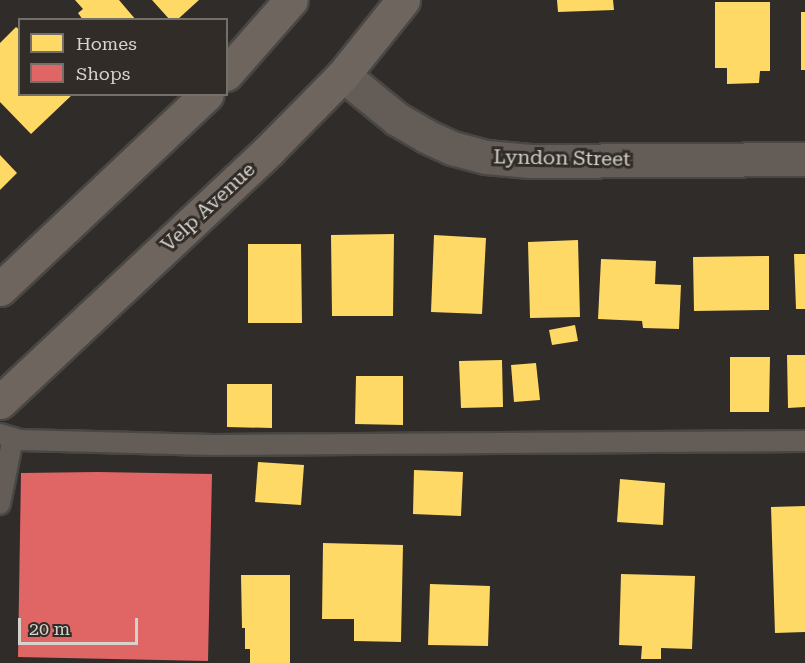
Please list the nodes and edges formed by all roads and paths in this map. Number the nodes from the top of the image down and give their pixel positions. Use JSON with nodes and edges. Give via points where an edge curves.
{"nodes":[{"id":1,"x":291,"y":0,"type":"edge"},
{"id":2,"x":403,"y":0,"type":"edge"},
{"id":3,"x":228,"y":72,"type":"edge"},
{"id":4,"x":343,"y":75,"type":"junction"},
{"id":5,"x":205,"y":96,"type":"edge"},
{"id":6,"x":805,"y":159,"type":"edge"},
{"id":7,"x":0,"y":289,"type":"edge"},
{"id":8,"x":0,"y":402,"type":"edge"},
{"id":9,"x":6,"y":436,"type":"edge"},
{"id":10,"x":805,"y":441,"type":"edge"},
{"id":11,"x":0,"y":504,"type":"edge"}],
"edges":[{"from":1,"to":3,"type":"main road"},
{"from":2,"to":4,"type":"main road","name":"Velp Avenue"},
{"from":4,"to":6,"type":"street","name":"Lyndon Street","via":[[397,119],[426,136],[486,157]]},
{"from":4,"to":8,"type":"main road","name":"Velp Avenue","via":[[269,150]]},
{"from":5,"to":7,"type":"main road"},
{"from":9,"to":10,"type":"lane","via":[[20,440],[213,445]]},
{"from":9,"to":11,"type":"lane"}]}
